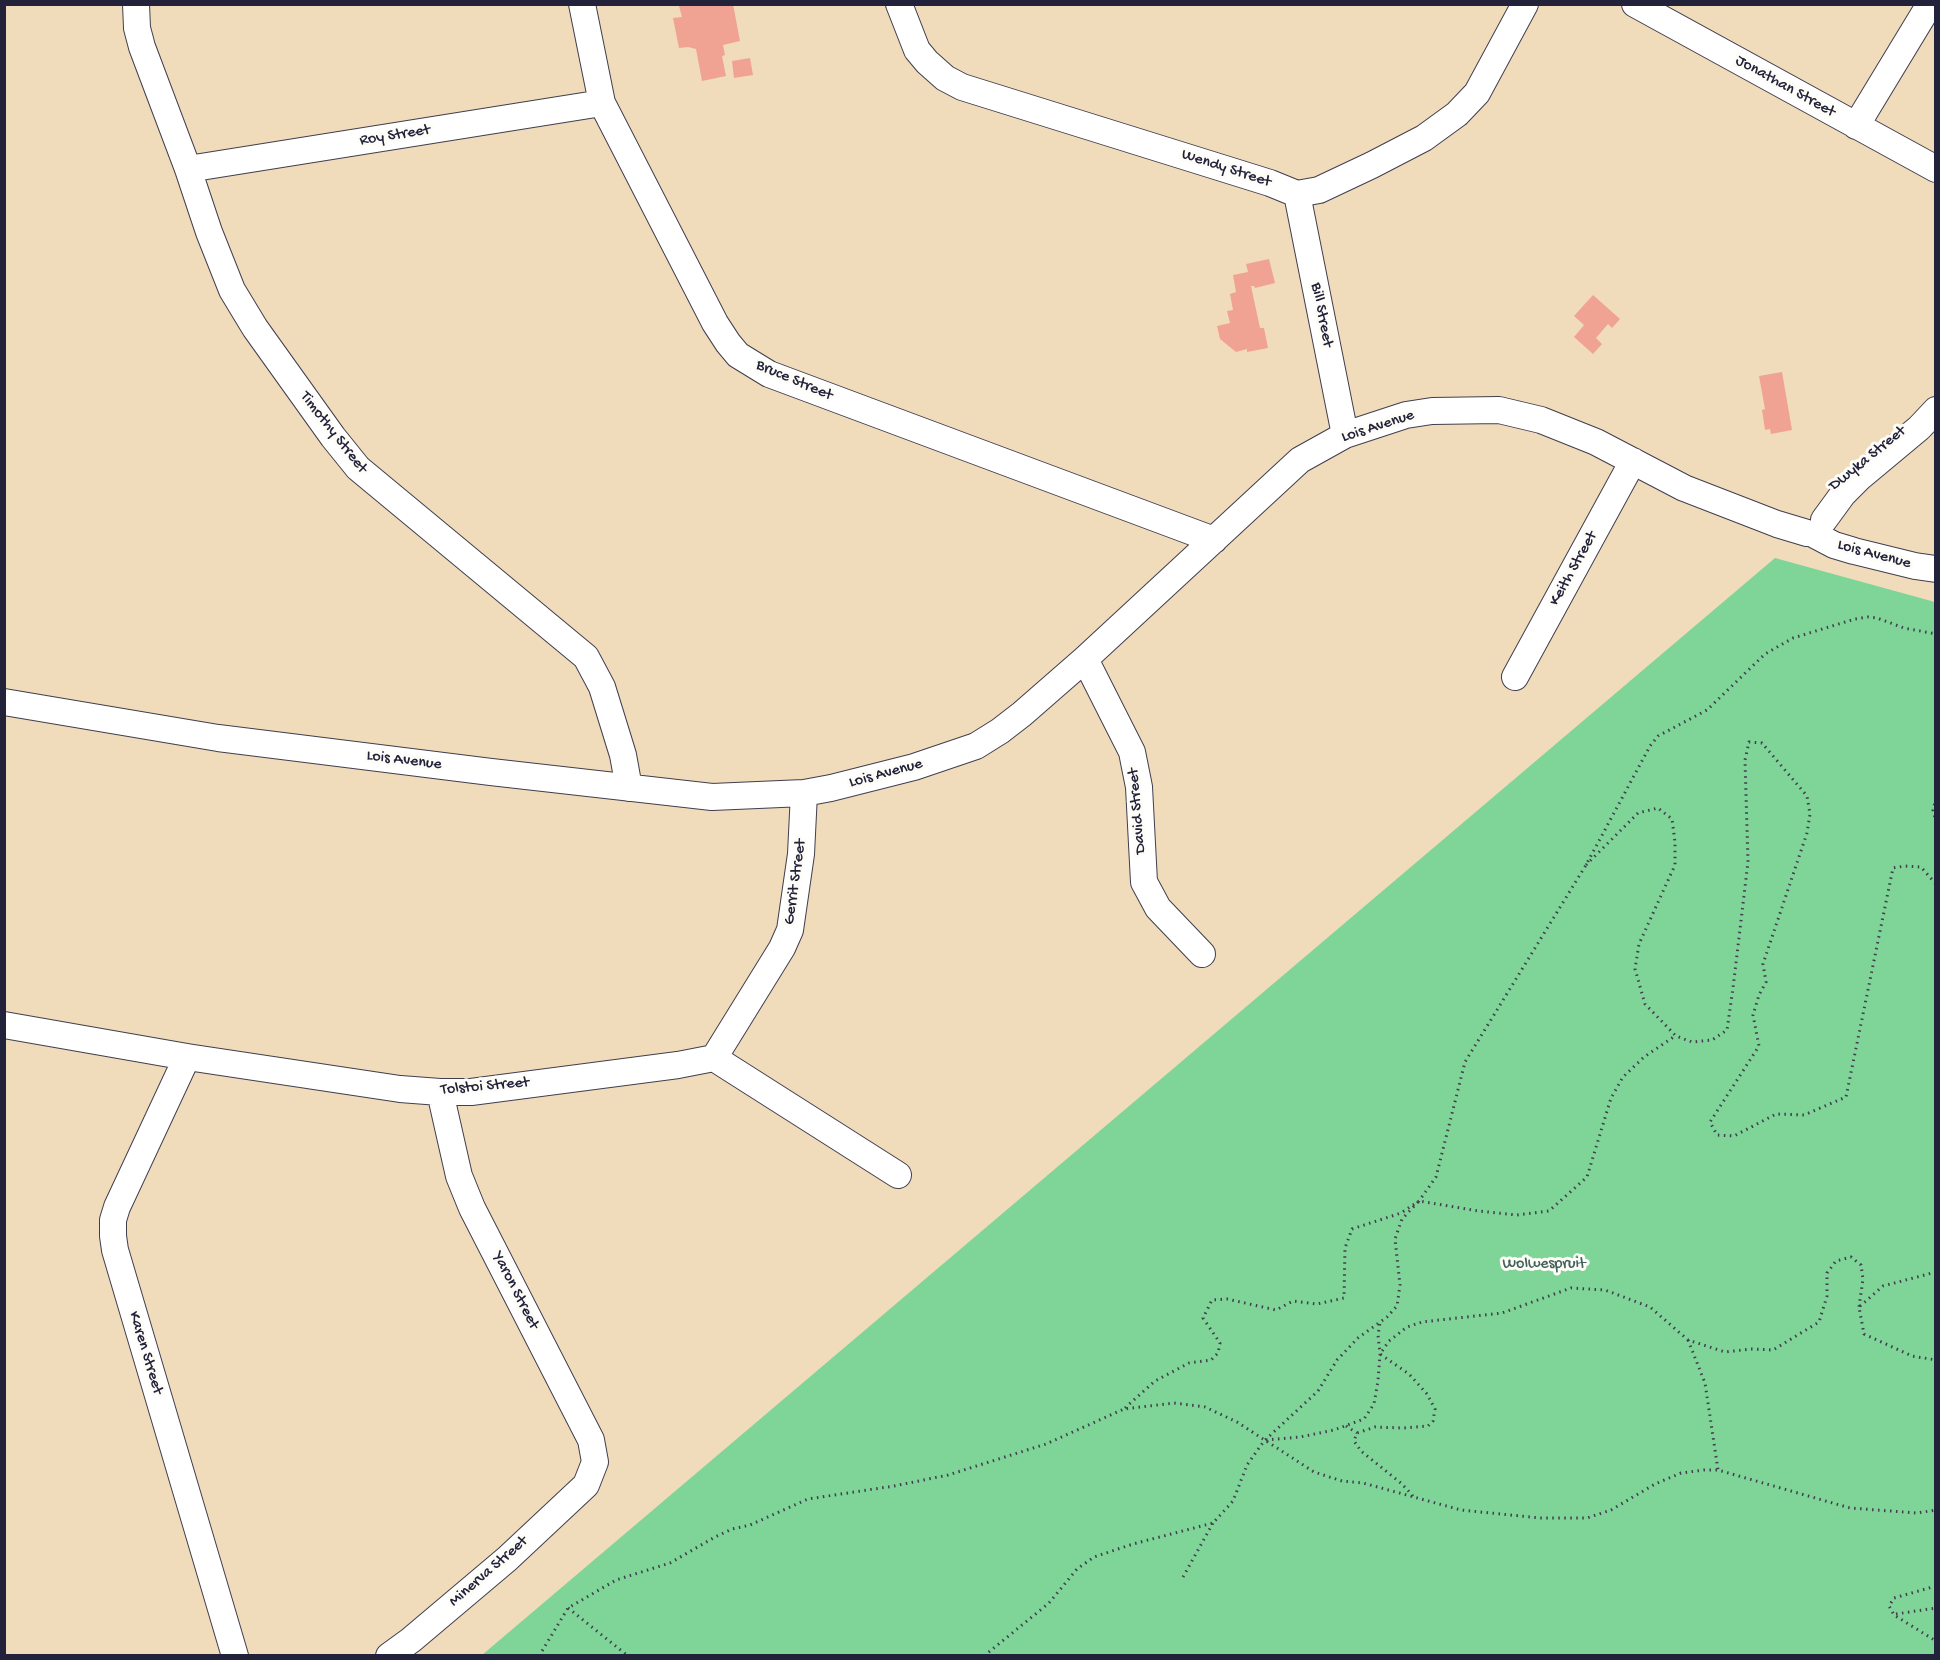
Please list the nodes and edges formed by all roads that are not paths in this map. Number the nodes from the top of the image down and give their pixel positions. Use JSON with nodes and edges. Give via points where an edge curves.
{"nodes":[{"id":1,"x":136,"y":4,"type":"edge"},
{"id":2,"x":582,"y":4,"type":"edge"},
{"id":3,"x":899,"y":4,"type":"edge"},
{"id":4,"x":1524,"y":4,"type":"edge"},
{"id":5,"x":1635,"y":4,"type":"edge"},
{"id":6,"x":1930,"y":4,"type":"edge"},
{"id":7,"x":602,"y":103,"type":"junction"},
{"id":8,"x":1856,"y":126,"type":"junction"},
{"id":9,"x":188,"y":169,"type":"junction"},
{"id":10,"x":1935,"y":169,"type":"edge"},
{"id":11,"x":1297,"y":194,"type":"junction"},
{"id":12,"x":1934,"y":412,"type":"edge"},
{"id":13,"x":1345,"y":435,"type":"junction"},
{"id":14,"x":1638,"y":463,"type":"junction"},
{"id":15,"x":1816,"y":523,"type":"junction"},
{"id":16,"x":1214,"y":540,"type":"junction"},
{"id":17,"x":1935,"y":553,"type":"edge"},
{"id":18,"x":1935,"y":569,"type":"edge"},
{"id":19,"x":1085,"y":658,"type":"junction"},
{"id":20,"x":1515,"y":677,"type":"dead end"},
{"id":21,"x":4,"y":702,"type":"edge"},
{"id":22,"x":629,"y":788,"type":"junction"},
{"id":23,"x":804,"y":793,"type":"junction"},
{"id":24,"x":1202,"y":954,"type":"dead end"},
{"id":25,"x":4,"y":1025,"type":"edge"},
{"id":26,"x":187,"y":1057,"type":"junction"},
{"id":27,"x":714,"y":1058,"type":"junction"},
{"id":28,"x":440,"y":1092,"type":"junction"},
{"id":29,"x":898,"y":1175,"type":"dead end"},
{"id":30,"x":586,"y":1485,"type":"joint"},
{"id":31,"x":235,"y":1656,"type":"edge"},
{"id":32,"x":389,"y":1656,"type":"edge"}],
"edges":[{"from":1,"to":9,"type":"street","name":"Timothy Street","via":[[142,47]]},
{"from":2,"to":7,"type":"street","name":"Bruce Street"},
{"from":3,"to":11,"type":"street","name":"Wendy Street","via":[[917,50],[945,78],[962,87]]},
{"from":4,"to":11,"type":"street","via":[[1477,93],[1457,114],[1424,138],[1372,165],[1319,190]]},
{"from":5,"to":8,"type":"street","name":"Jonathan Street"},
{"from":6,"to":8,"type":"street"},
{"from":7,"to":9,"type":"street","name":"Roy Street"},
{"from":7,"to":16,"type":"street","name":"Bruce Street","via":[[715,323],[738,355],[769,374]]},
{"from":8,"to":10,"type":"street","name":"Jonathan Street"},
{"from":9,"to":22,"type":"street","name":"Timothy Street","via":[[209,232],[242,308],[358,468],[586,657],[602,687]]},
{"from":11,"to":13,"type":"street","name":"Bill Street"},
{"from":12,"to":15,"type":"street","name":"Dwyka Street","via":[[1859,478]]},
{"from":13,"to":14,"type":"street","name":"Lois Avenue","via":[[1423,412],[1499,410],[1541,420]]},
{"from":13,"to":16,"type":"street","name":"Lois Avenue","via":[[1300,460]]},
{"from":14,"to":15,"type":"street","name":"Lois Avenue","via":[[1689,474]]},
{"from":14,"to":20,"type":"street","name":"Keith Street"},
{"from":15,"to":17,"type":"street","name":"Lois Avenue","via":[[1894,546]]},
{"from":15,"to":18,"type":"street","name":"Lois Avenue","via":[[1834,545]]},
{"from":16,"to":19,"type":"street","name":"Lois Avenue"},
{"from":19,"to":23,"type":"street","name":"Lois Avenue","via":[[1023,714],[976,746],[914,767]]},
{"from":19,"to":24,"type":"street","name":"David Street","via":[[1132,752],[1139,787],[1144,882],[1158,908]]},
{"from":21,"to":22,"type":"street","name":"Lois Avenue","via":[[218,738]]},
{"from":22,"to":23,"type":"street","name":"Lois Avenue","via":[[712,797]]},
{"from":23,"to":27,"type":"street","name":"Gerrit Street","via":[[801,854],[790,930]]},
{"from":25,"to":26,"type":"street","name":"Tolstoi Street"},
{"from":26,"to":28,"type":"street","name":"Tolstoi Street"},
{"from":26,"to":31,"type":"street","name":"Karen Street","via":[[117,1207],[113,1236]]},
{"from":27,"to":28,"type":"street","name":"Tolstoi Street","via":[[471,1092]]},
{"from":27,"to":29,"type":"street"},
{"from":28,"to":30,"type":"street","name":"Yaron Street","via":[[459,1176],[471,1208],[591,1440],[595,1462]]},
{"from":30,"to":32,"type":"street","name":"Minerva Street","via":[[507,1559]]}]}
